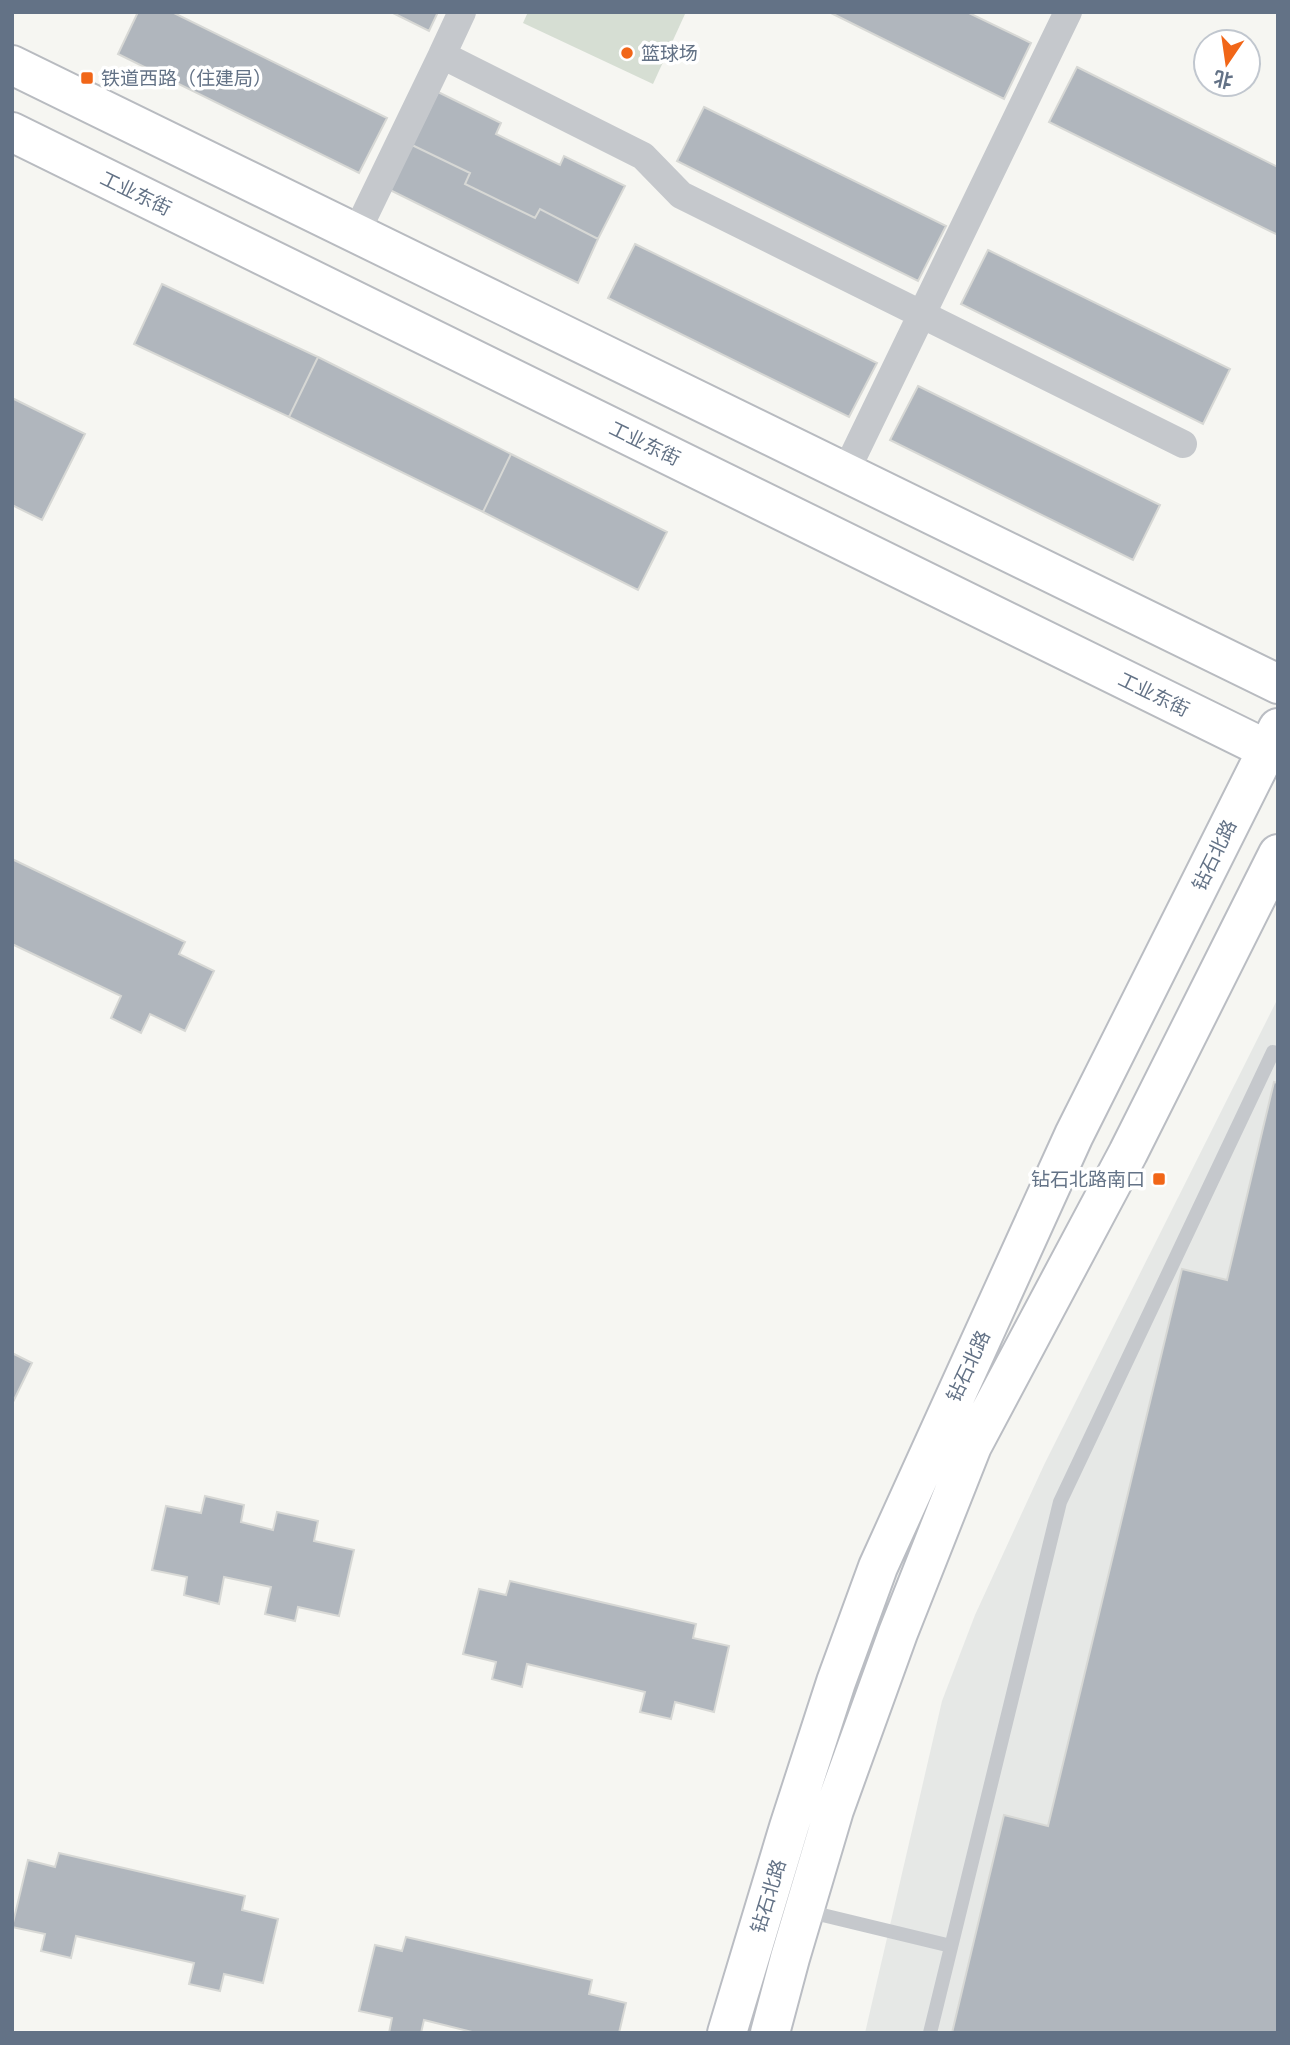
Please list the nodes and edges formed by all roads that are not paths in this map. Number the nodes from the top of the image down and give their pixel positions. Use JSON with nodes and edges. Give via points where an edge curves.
{"nodes":[{"id":1,"x":462,"y":12,"type":"edge"},
{"id":2,"x":1068,"y":12,"type":"edge"},
{"id":3,"x":442,"y":55,"type":"junction"},
{"id":4,"x":12,"y":65,"type":"edge"},
{"id":5,"x":12,"y":132,"type":"edge"},
{"id":6,"x":356,"y":233,"type":"junction"},
{"id":7,"x":922,"y":314,"type":"junction"},
{"id":8,"x":1183,"y":444,"type":"dead end"},
{"id":9,"x":845,"y":473,"type":"junction"},
{"id":10,"x":1278,"y":684,"type":"edge"},
{"id":11,"x":1274,"y":744,"type":"edge"},
{"id":12,"x":1278,"y":854,"type":"edge"},
{"id":13,"x":1278,"y":1053,"type":"edge"},
{"id":14,"x":785,"y":1906,"type":"junction"},
{"id":15,"x":951,"y":1947,"type":"junction"},
{"id":16,"x":727,"y":2033,"type":"edge"},
{"id":17,"x":770,"y":2033,"type":"edge"},
{"id":18,"x":930,"y":2033,"type":"edge"}],
"edges":[{"from":1,"to":3,"type":"street"},
{"from":2,"to":7,"type":"street"},
{"from":3,"to":6,"type":"street"},
{"from":3,"to":7,"type":"street","via":[[643,156],[681,195]]},
{"from":4,"to":6,"type":"main road"},
{"from":5,"to":11,"type":"main road","name":"工业东街"},
{"from":6,"to":9,"type":"main road"},
{"from":7,"to":8,"type":"street"},
{"from":7,"to":9,"type":"street"},
{"from":9,"to":10,"type":"main road"},
{"from":11,"to":14,"type":"main road","name":"钻石北路","via":[[1074,1135],[878,1567],[836,1682]]},
{"from":12,"to":14,"type":"main road","name":"钻石北路","via":[[1128,1153],[972,1446],[834,1810]]},
{"from":13,"to":15,"type":"lane","via":[[1273,1052],[1060,1502]]},
{"from":14,"to":15,"type":"lane"},
{"from":14,"to":16,"type":"main road","name":"钻石北路"},
{"from":14,"to":17,"type":"main road","name":"钻石北路"},
{"from":15,"to":18,"type":"lane"}]}
